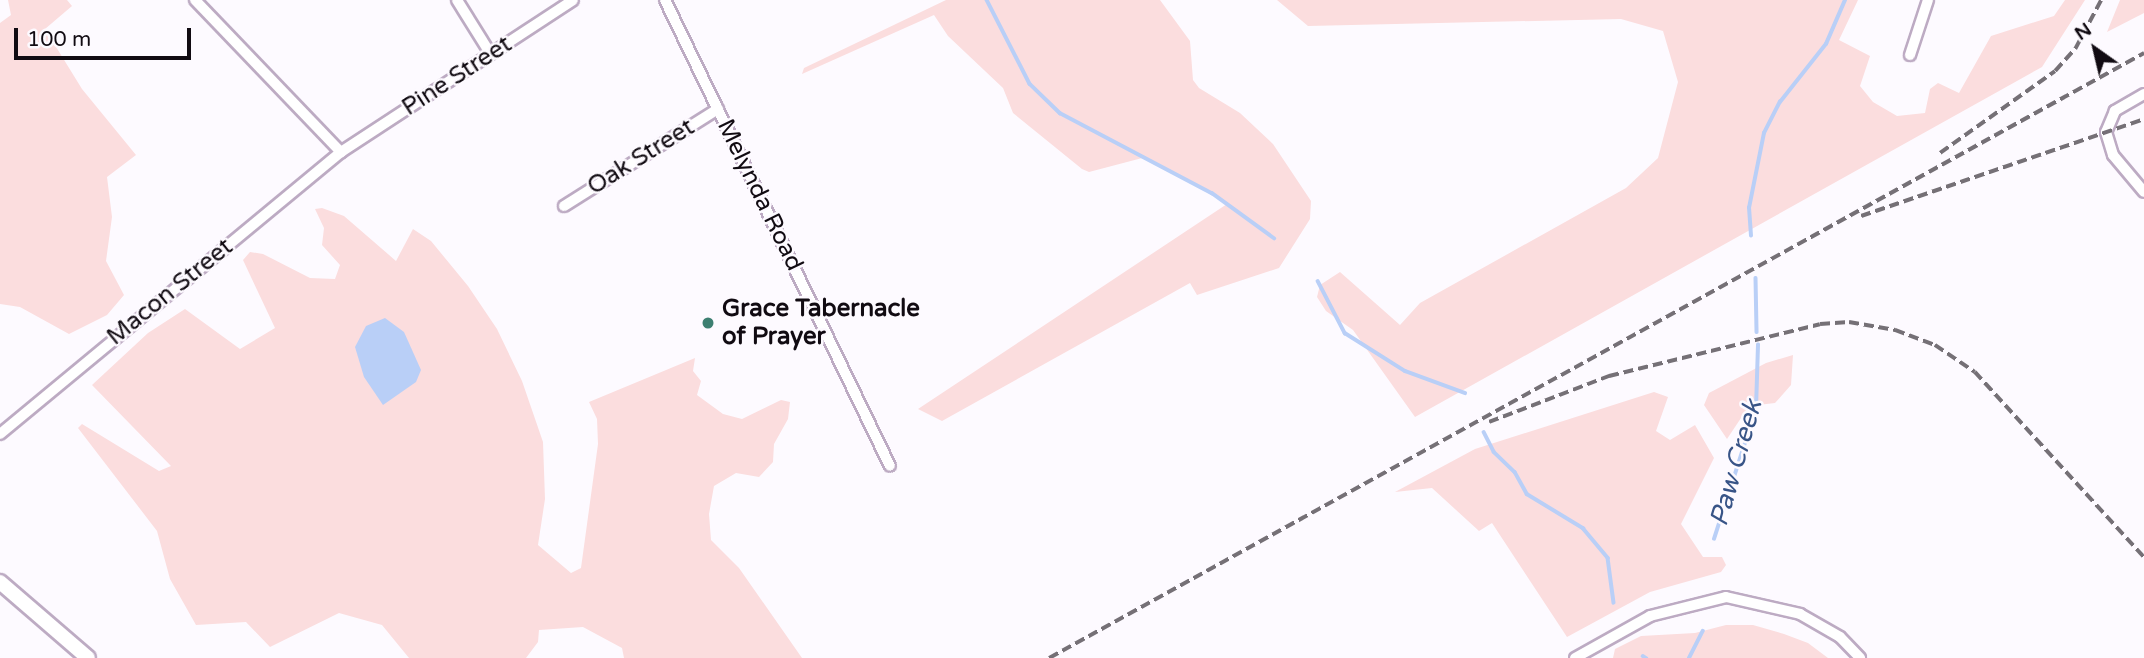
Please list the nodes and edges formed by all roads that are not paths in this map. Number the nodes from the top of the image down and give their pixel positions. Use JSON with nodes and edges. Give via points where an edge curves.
{"nodes":[{"id":1,"x":195,"y":0,"type":"edge"},
{"id":2,"x":457,"y":0,"type":"edge"},
{"id":3,"x":573,"y":0,"type":"edge"},
{"id":4,"x":665,"y":0,"type":"edge"},
{"id":5,"x":1928,"y":0,"type":"edge"},
{"id":6,"x":491,"y":52,"type":"junction"},
{"id":7,"x":1910,"y":55,"type":"dead end"},
{"id":8,"x":2144,"y":94,"type":"edge"},
{"id":9,"x":718,"y":109,"type":"junction"},
{"id":10,"x":341,"y":152,"type":"junction"},
{"id":11,"x":2144,"y":192,"type":"edge"},
{"id":12,"x":564,"y":206,"type":"dead end"},
{"id":13,"x":0,"y":434,"type":"edge"},
{"id":14,"x":890,"y":466,"type":"dead end"},
{"id":15,"x":0,"y":582,"type":"edge"},
{"id":16,"x":88,"y":658,"type":"edge"},
{"id":17,"x":1575,"y":658,"type":"edge"},
{"id":18,"x":1860,"y":658,"type":"edge"}],
"edges":[{"from":1,"to":10,"type":"street"},
{"from":2,"to":6,"type":"street"},
{"from":3,"to":6,"type":"street","name":"Pine Street"},
{"from":4,"to":9,"type":"street","name":"Melynda Road"},
{"from":5,"to":7,"type":"street"},
{"from":6,"to":10,"type":"street","name":"Pine Street"},
{"from":8,"to":11,"type":"street","via":[[2115,111],[2106,132],[2113,155]]},
{"from":9,"to":12,"type":"street","name":"Oak Street"},
{"from":9,"to":14,"type":"street","name":"Melynda Road"},
{"from":10,"to":13,"type":"street","name":"Macon Street"},
{"from":15,"to":16,"type":"street"},
{"from":17,"to":18,"type":"street","via":[[1650,616],[1726,597],[1751,599],[1800,614],[1840,637]]}]}
